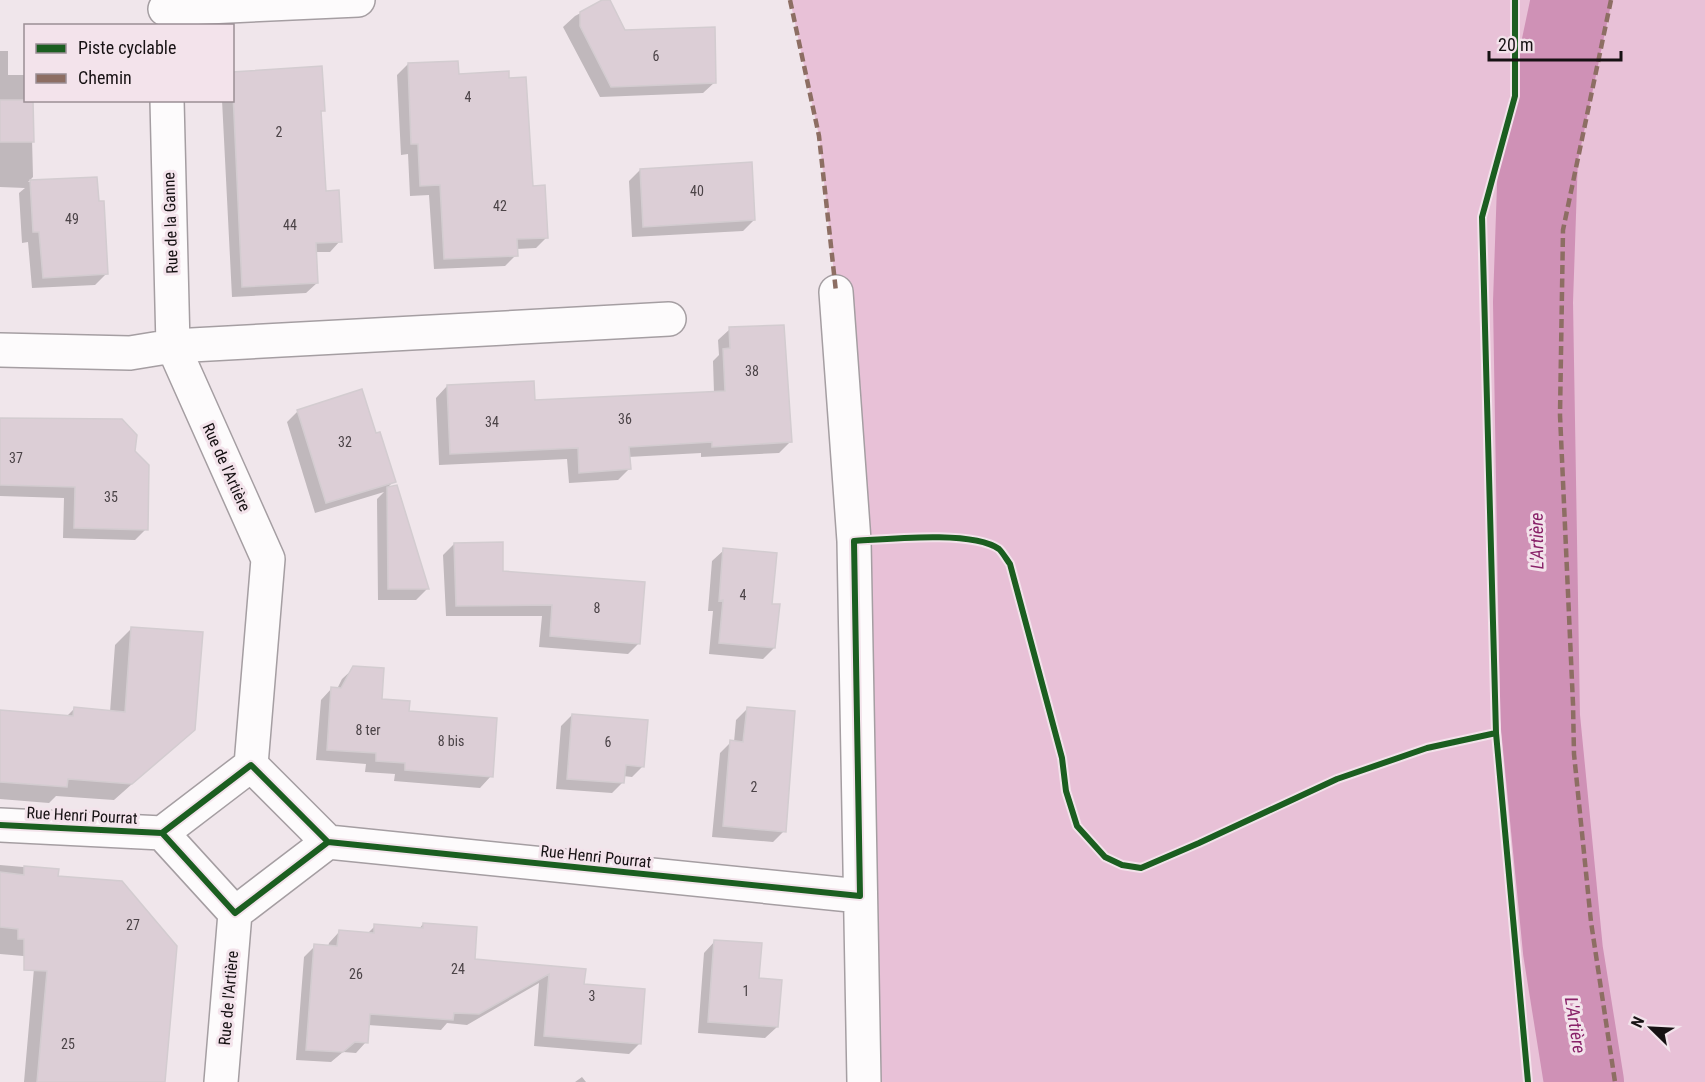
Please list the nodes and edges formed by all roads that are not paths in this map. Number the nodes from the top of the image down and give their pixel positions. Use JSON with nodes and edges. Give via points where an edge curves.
{"nodes":[{"id":1,"x":358,"y":0,"type":"edge"},
{"id":2,"x":164,"y":12,"type":"edge"},
{"id":3,"x":167,"y":102,"type":"edge"},
{"id":4,"x":836,"y":292,"type":"dead end"},
{"id":5,"x":669,"y":319,"type":"dead end"},
{"id":6,"x":173,"y":345,"type":"junction"},
{"id":7,"x":0,"y":350,"type":"edge"},
{"id":8,"x":251,"y":765,"type":"junction"},
{"id":9,"x":0,"y":825,"type":"edge"},
{"id":10,"x":162,"y":833,"type":"junction"},
{"id":11,"x":328,"y":842,"type":"junction"},
{"id":12,"x":860,"y":896,"type":"junction"},
{"id":13,"x":235,"y":913,"type":"junction"},
{"id":14,"x":221,"y":1082,"type":"edge"},
{"id":15,"x":864,"y":1082,"type":"edge"}],
"edges":[{"from":1,"to":2,"type":"street"},
{"from":3,"to":6,"type":"street","name":"Rue de la Ganne"},
{"from":4,"to":12,"type":"street","via":[[854,541]]},
{"from":5,"to":6,"type":"street"},
{"from":6,"to":7,"type":"street","via":[[130,353]]},
{"from":6,"to":8,"type":"street","name":"Rue de l'Artière","via":[[268,559]]},
{"from":8,"to":10,"type":"street"},
{"from":8,"to":11,"type":"street"},
{"from":9,"to":10,"type":"street","name":"Rue Henri Pourrat"},
{"from":10,"to":13,"type":"street"},
{"from":11,"to":12,"type":"street","name":"Rue Henri Pourrat"},
{"from":11,"to":13,"type":"street"},
{"from":12,"to":15,"type":"street"},
{"from":13,"to":14,"type":"street","name":"Rue de l'Artière"}]}
